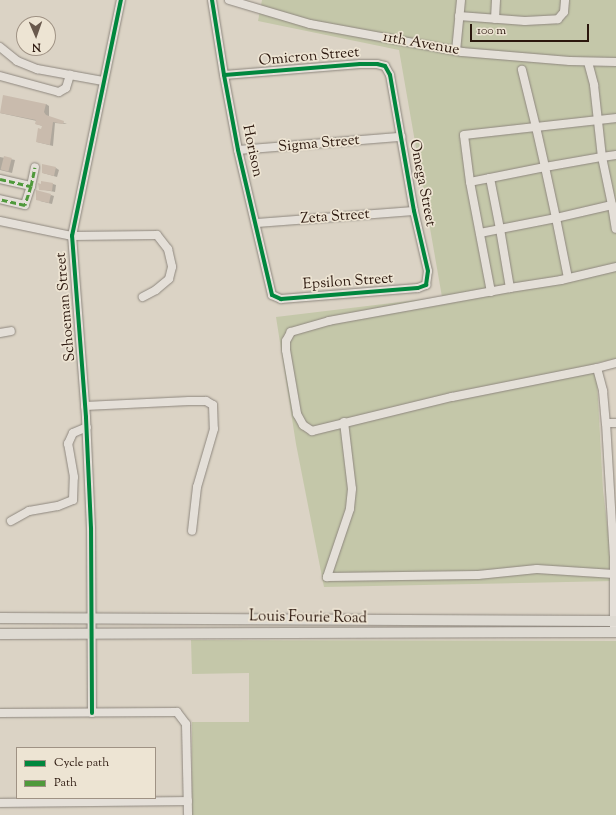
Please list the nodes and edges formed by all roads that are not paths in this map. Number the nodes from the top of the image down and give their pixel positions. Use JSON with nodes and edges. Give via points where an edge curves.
{"nodes":[{"id":1,"x":121,"y":0,"type":"edge"},
{"id":2,"x":212,"y":0,"type":"edge"},
{"id":3,"x":229,"y":0,"type":"edge"},
{"id":4,"x":461,"y":0,"type":"edge"},
{"id":5,"x":496,"y":0,"type":"edge"},
{"id":6,"x":565,"y":0,"type":"edge"},
{"id":7,"x":459,"y":16,"type":"junction"},
{"id":8,"x":495,"y":20,"type":"junction"},
{"id":9,"x":0,"y":47,"type":"edge"},
{"id":10,"x":456,"y":50,"type":"junction"},
{"id":11,"x":588,"y":62,"type":"junction"},
{"id":12,"x":616,"y":62,"type":"edge"},
{"id":13,"x":522,"y":70,"type":"dead end"},
{"id":14,"x":70,"y":75,"type":"junction"},
{"id":15,"x":390,"y":75,"type":"joint"},
{"id":16,"x":0,"y":76,"type":"edge"},
{"id":17,"x":224,"y":76,"type":"junction"},
{"id":18,"x":103,"y":81,"type":"junction"},
{"id":19,"x":616,"y":118,"type":"edge"},
{"id":20,"x":598,"y":120,"type":"junction"},
{"id":21,"x":536,"y":127,"type":"junction"},
{"id":22,"x":401,"y":137,"type":"junction"},
{"id":23,"x":238,"y":150,"type":"junction"},
{"id":24,"x":616,"y":155,"type":"edge"},
{"id":25,"x":602,"y":158,"type":"junction"},
{"id":26,"x":35,"y":167,"type":"dead end"},
{"id":27,"x":545,"y":167,"type":"junction"},
{"id":28,"x":490,"y":178,"type":"junction"},
{"id":29,"x":0,"y":179,"type":"edge"},
{"id":30,"x":470,"y":182,"type":"junction"},
{"id":31,"x":30,"y":186,"type":"junction"},
{"id":32,"x":0,"y":199,"type":"edge"},
{"id":33,"x":612,"y":205,"type":"junction"},
{"id":34,"x":414,"y":211,"type":"junction"},
{"id":35,"x":556,"y":218,"type":"junction"},
{"id":36,"x":0,"y":221,"type":"edge"},
{"id":37,"x":256,"y":223,"type":"junction"},
{"id":38,"x":616,"y":229,"type":"edge"},
{"id":39,"x":500,"y":230,"type":"junction"},
{"id":40,"x":480,"y":233,"type":"junction"},
{"id":41,"x":72,"y":236,"type":"junction"},
{"id":42,"x":616,"y":267,"type":"edge"},
{"id":43,"x":568,"y":278,"type":"junction"},
{"id":44,"x":418,"y":288,"type":"joint"},
{"id":45,"x":510,"y":288,"type":"junction"},
{"id":46,"x":491,"y":292,"type":"junction"},
{"id":47,"x":143,"y":297,"type":"dead end"},
{"id":48,"x":281,"y":299,"type":"joint"},
{"id":49,"x":11,"y":331,"type":"dead end"},
{"id":50,"x":0,"y":333,"type":"edge"},
{"id":51,"x":616,"y":363,"type":"edge"},
{"id":52,"x":597,"y":368,"type":"junction"},
{"id":53,"x":86,"y":406,"type":"junction"},
{"id":54,"x":344,"y":422,"type":"junction"},
{"id":55,"x":606,"y":423,"type":"junction"},
{"id":56,"x":616,"y":423,"type":"edge"},
{"id":57,"x":87,"y":427,"type":"junction"},
{"id":58,"x":10,"y":521,"type":"dead end"},
{"id":59,"x":192,"y":531,"type":"dead end"},
{"id":60,"x":615,"y":556,"type":"edge"},
{"id":61,"x":614,"y":574,"type":"junction"},
{"id":62,"x":91,"y":617,"type":"junction"},
{"id":63,"x":0,"y":618,"type":"edge"},
{"id":64,"x":615,"y":621,"type":"edge"},
{"id":65,"x":615,"y":632,"type":"edge"},
{"id":66,"x":0,"y":634,"type":"edge"},
{"id":67,"x":91,"y":635,"type":"junction"},
{"id":68,"x":0,"y":713,"type":"edge"},
{"id":69,"x":92,"y":713,"type":"junction"},
{"id":70,"x":188,"y":801,"type":"junction"},
{"id":71,"x":0,"y":803,"type":"edge"},
{"id":72,"x":188,"y":815,"type":"edge"}],
"edges":[{"from":1,"to":18,"type":"street","name":"Schoeman Street"},
{"from":2,"to":17,"type":"street","name":"Horison"},
{"from":3,"to":10,"type":"street","name":"11th Avenue","via":[[310,24]]},
{"from":4,"to":7,"type":"street"},
{"from":5,"to":8,"type":"street"},
{"from":6,"to":8,"type":"street","via":[[564,12],[558,19]]},
{"from":7,"to":8,"type":"street"},
{"from":7,"to":10,"type":"street"},
{"from":9,"to":14,"type":"street","via":[[17,61]]},
{"from":10,"to":11,"type":"street","name":"11th Avenue"},
{"from":11,"to":12,"type":"street","name":"11th Avenue"},
{"from":11,"to":20,"type":"street","via":[[593,78]]},
{"from":13,"to":21,"type":"street"},
{"from":14,"to":16,"type":"street","via":[[66,88],[59,92]]},
{"from":14,"to":18,"type":"street"},
{"from":15,"to":17,"type":"street","name":"Omicron Street","via":[[385,66],[377,64]]},
{"from":15,"to":22,"type":"street","name":"Omega Street"},
{"from":17,"to":23,"type":"street","name":"Horison"},
{"from":18,"to":41,"type":"street","name":"Schoeman Street"},
{"from":19,"to":20,"type":"street"},
{"from":20,"to":21,"type":"street"},
{"from":20,"to":25,"type":"street"},
{"from":21,"to":27,"type":"street"},
{"from":21,"to":30,"type":"street","via":[[464,135]]},
{"from":22,"to":23,"type":"street","name":"Sigma Street"},
{"from":22,"to":34,"type":"street","name":"Omega Street"},
{"from":23,"to":37,"type":"street","name":"Horison"},
{"from":24,"to":25,"type":"street"},
{"from":25,"to":27,"type":"street"},
{"from":25,"to":33,"type":"street"},
{"from":26,"to":31,"type":"street"},
{"from":27,"to":28,"type":"street"},
{"from":27,"to":35,"type":"street"},
{"from":28,"to":30,"type":"street"},
{"from":28,"to":39,"type":"street"},
{"from":29,"to":31,"type":"street"},
{"from":30,"to":40,"type":"street"},
{"from":31,"to":32,"type":"street","via":[[25,205]]},
{"from":33,"to":35,"type":"street"},
{"from":33,"to":38,"type":"street"},
{"from":34,"to":37,"type":"street","name":"Zeta Street"},
{"from":34,"to":44,"type":"street","name":"Omega Street","via":[[429,280],[424,287]]},
{"from":35,"to":39,"type":"street"},
{"from":35,"to":43,"type":"street"},
{"from":36,"to":41,"type":"street"},
{"from":37,"to":48,"type":"street","name":"Horison","via":[[269,290],[274,298]]},
{"from":39,"to":40,"type":"street"},
{"from":39,"to":45,"type":"street"},
{"from":40,"to":46,"type":"street"},
{"from":41,"to":47,"type":"street","via":[[152,234],[163,239],[172,267],[169,278],[156,290]]},
{"from":41,"to":53,"type":"street","name":"Schoeman Street"},
{"from":42,"to":43,"type":"street"},
{"from":43,"to":45,"type":"street"},
{"from":44,"to":48,"type":"street","name":"Epsilon Street"},
{"from":45,"to":46,"type":"street"},
{"from":46,"to":54,"type":"street","via":[[329,321],[291,332],[286,341],[286,350],[298,414],[303,426],[312,431]]},
{"from":49,"to":50,"type":"street"},
{"from":51,"to":52,"type":"street"},
{"from":52,"to":54,"type":"street"},
{"from":52,"to":55,"type":"street","via":[[603,391]]},
{"from":53,"to":57,"type":"street","name":"Schoeman Street"},
{"from":53,"to":59,"type":"street","via":[[190,401],[206,401],[213,405],[214,429],[197,487]]},
{"from":54,"to":61,"type":"street","via":[[352,490],[350,509],[327,576],[478,575],[538,568]]},
{"from":55,"to":56,"type":"street"},
{"from":55,"to":60,"type":"street"},
{"from":57,"to":58,"type":"street","via":[[73,433],[68,444],[74,477],[73,500],[58,506],[29,511]]},
{"from":57,"to":62,"type":"street","name":"Schoeman Street"},
{"from":60,"to":61,"type":"street"},
{"from":61,"to":64,"type":"street"},
{"from":62,"to":63,"type":"main road","name":"Louis Fourie Road"},
{"from":62,"to":64,"type":"main road","name":"Louis Fourie Road"},
{"from":62,"to":67,"type":"street","name":"Schoeman Street"},
{"from":64,"to":65,"type":"street"},
{"from":65,"to":67,"type":"main road","name":"Louis Fourie Road"},
{"from":66,"to":67,"type":"main road","name":"Louis Fourie Road"},
{"from":67,"to":69,"type":"street","name":"Schoeman Street"},
{"from":68,"to":69,"type":"street"},
{"from":69,"to":70,"type":"street","via":[[173,711],[183,718],[186,724]]},
{"from":70,"to":71,"type":"street"},
{"from":70,"to":72,"type":"street"}]}
